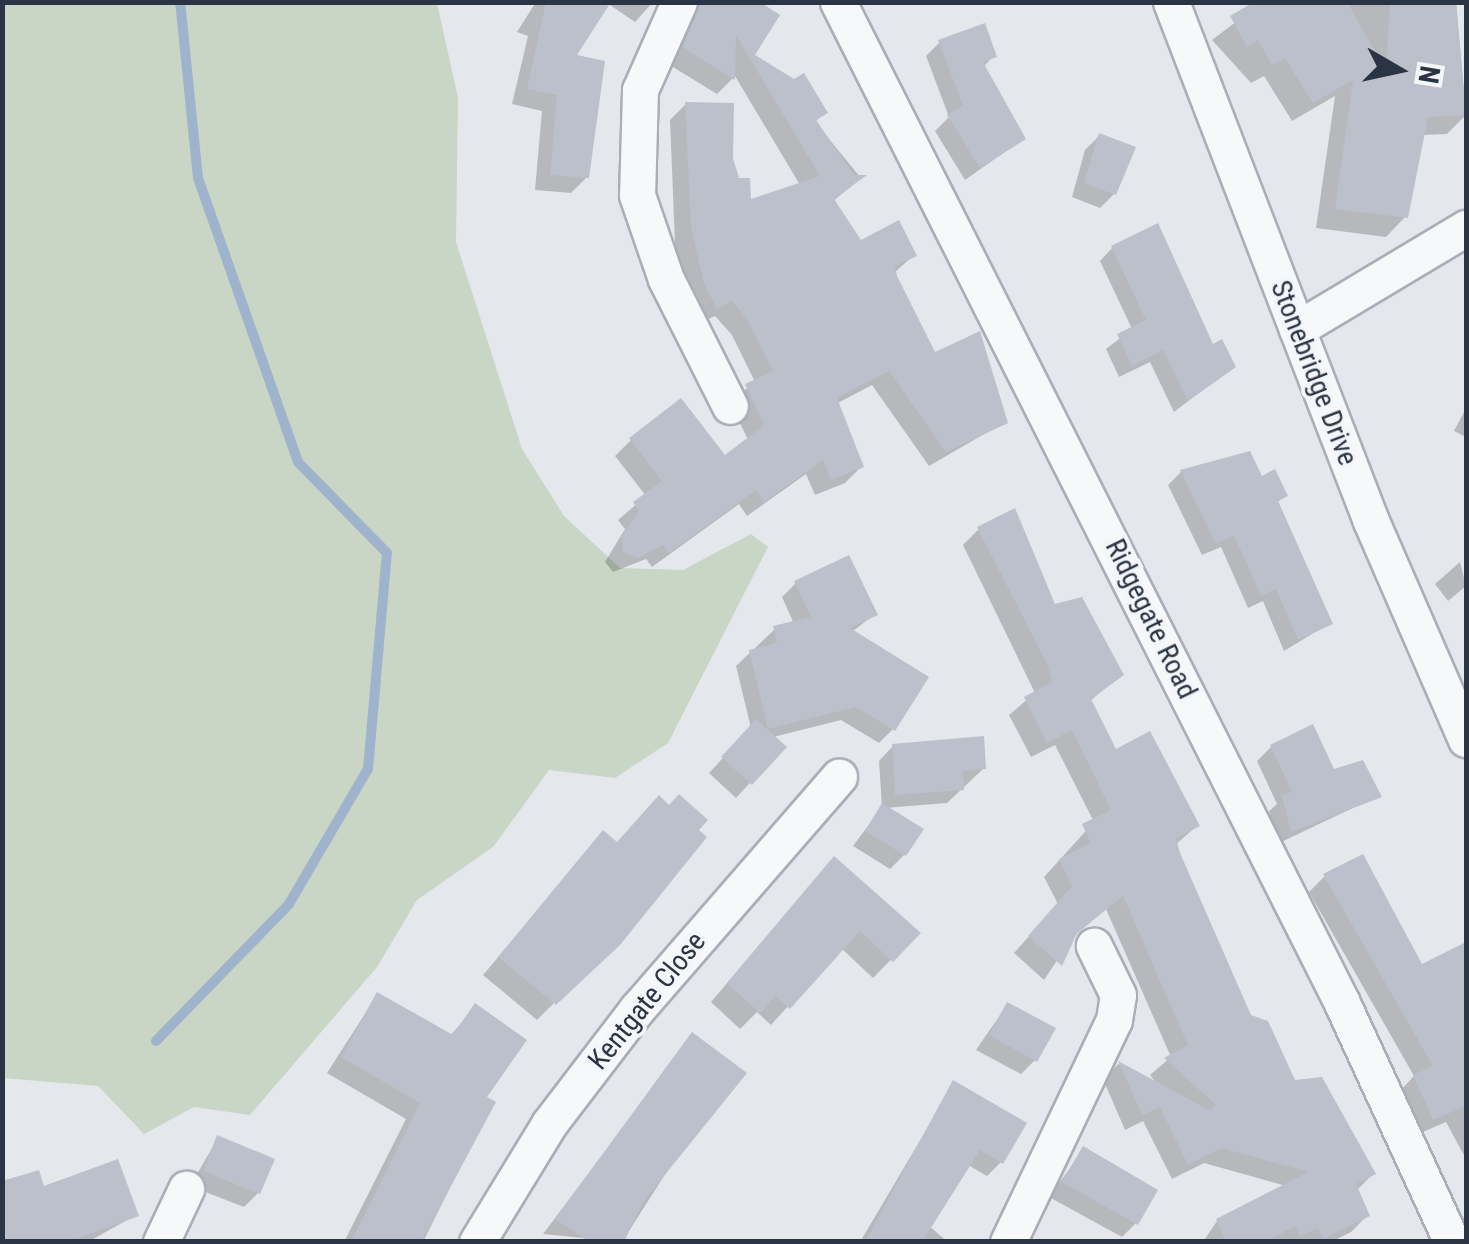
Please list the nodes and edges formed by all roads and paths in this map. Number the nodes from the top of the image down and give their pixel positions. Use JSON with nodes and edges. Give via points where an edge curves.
{"nodes":[{"id":1,"x":678,"y":2,"type":"edge"},
{"id":2,"x":838,"y":2,"type":"edge"},
{"id":3,"x":1171,"y":2,"type":"edge"},
{"id":4,"x":1466,"y":228,"type":"edge"},
{"id":5,"x":1297,"y":329,"type":"junction"},
{"id":6,"x":730,"y":406,"type":"dead end"},
{"id":7,"x":1466,"y":738,"type":"edge"},
{"id":8,"x":839,"y":777,"type":"dead end"},
{"id":9,"x":1094,"y":946,"type":"dead end"},
{"id":10,"x":186,"y":1189,"type":"dead end"},
{"id":11,"x":1016,"y":1239,"type":"edge"},
{"id":12,"x":160,"y":1242,"type":"edge"},
{"id":13,"x":477,"y":1242,"type":"edge"},
{"id":14,"x":1452,"y":1242,"type":"edge"}],
"edges":[{"from":1,"to":6,"type":"street","via":[[640,90],[637,194],[666,279]]},
{"from":2,"to":14,"type":"street","name":"Ridgegate Road","via":[[1342,1002]]},
{"from":3,"to":5,"type":"street","name":"Stonebridge Drive"},
{"from":4,"to":5,"type":"street"},
{"from":5,"to":7,"type":"street","name":"Stonebridge Drive"},
{"from":8,"to":13,"type":"street","name":"Kentgate Close","via":[[636,1009],[548,1124]]},
{"from":9,"to":11,"type":"street","via":[[1118,994],[1114,1020]]},
{"from":10,"to":12,"type":"street"}]}
